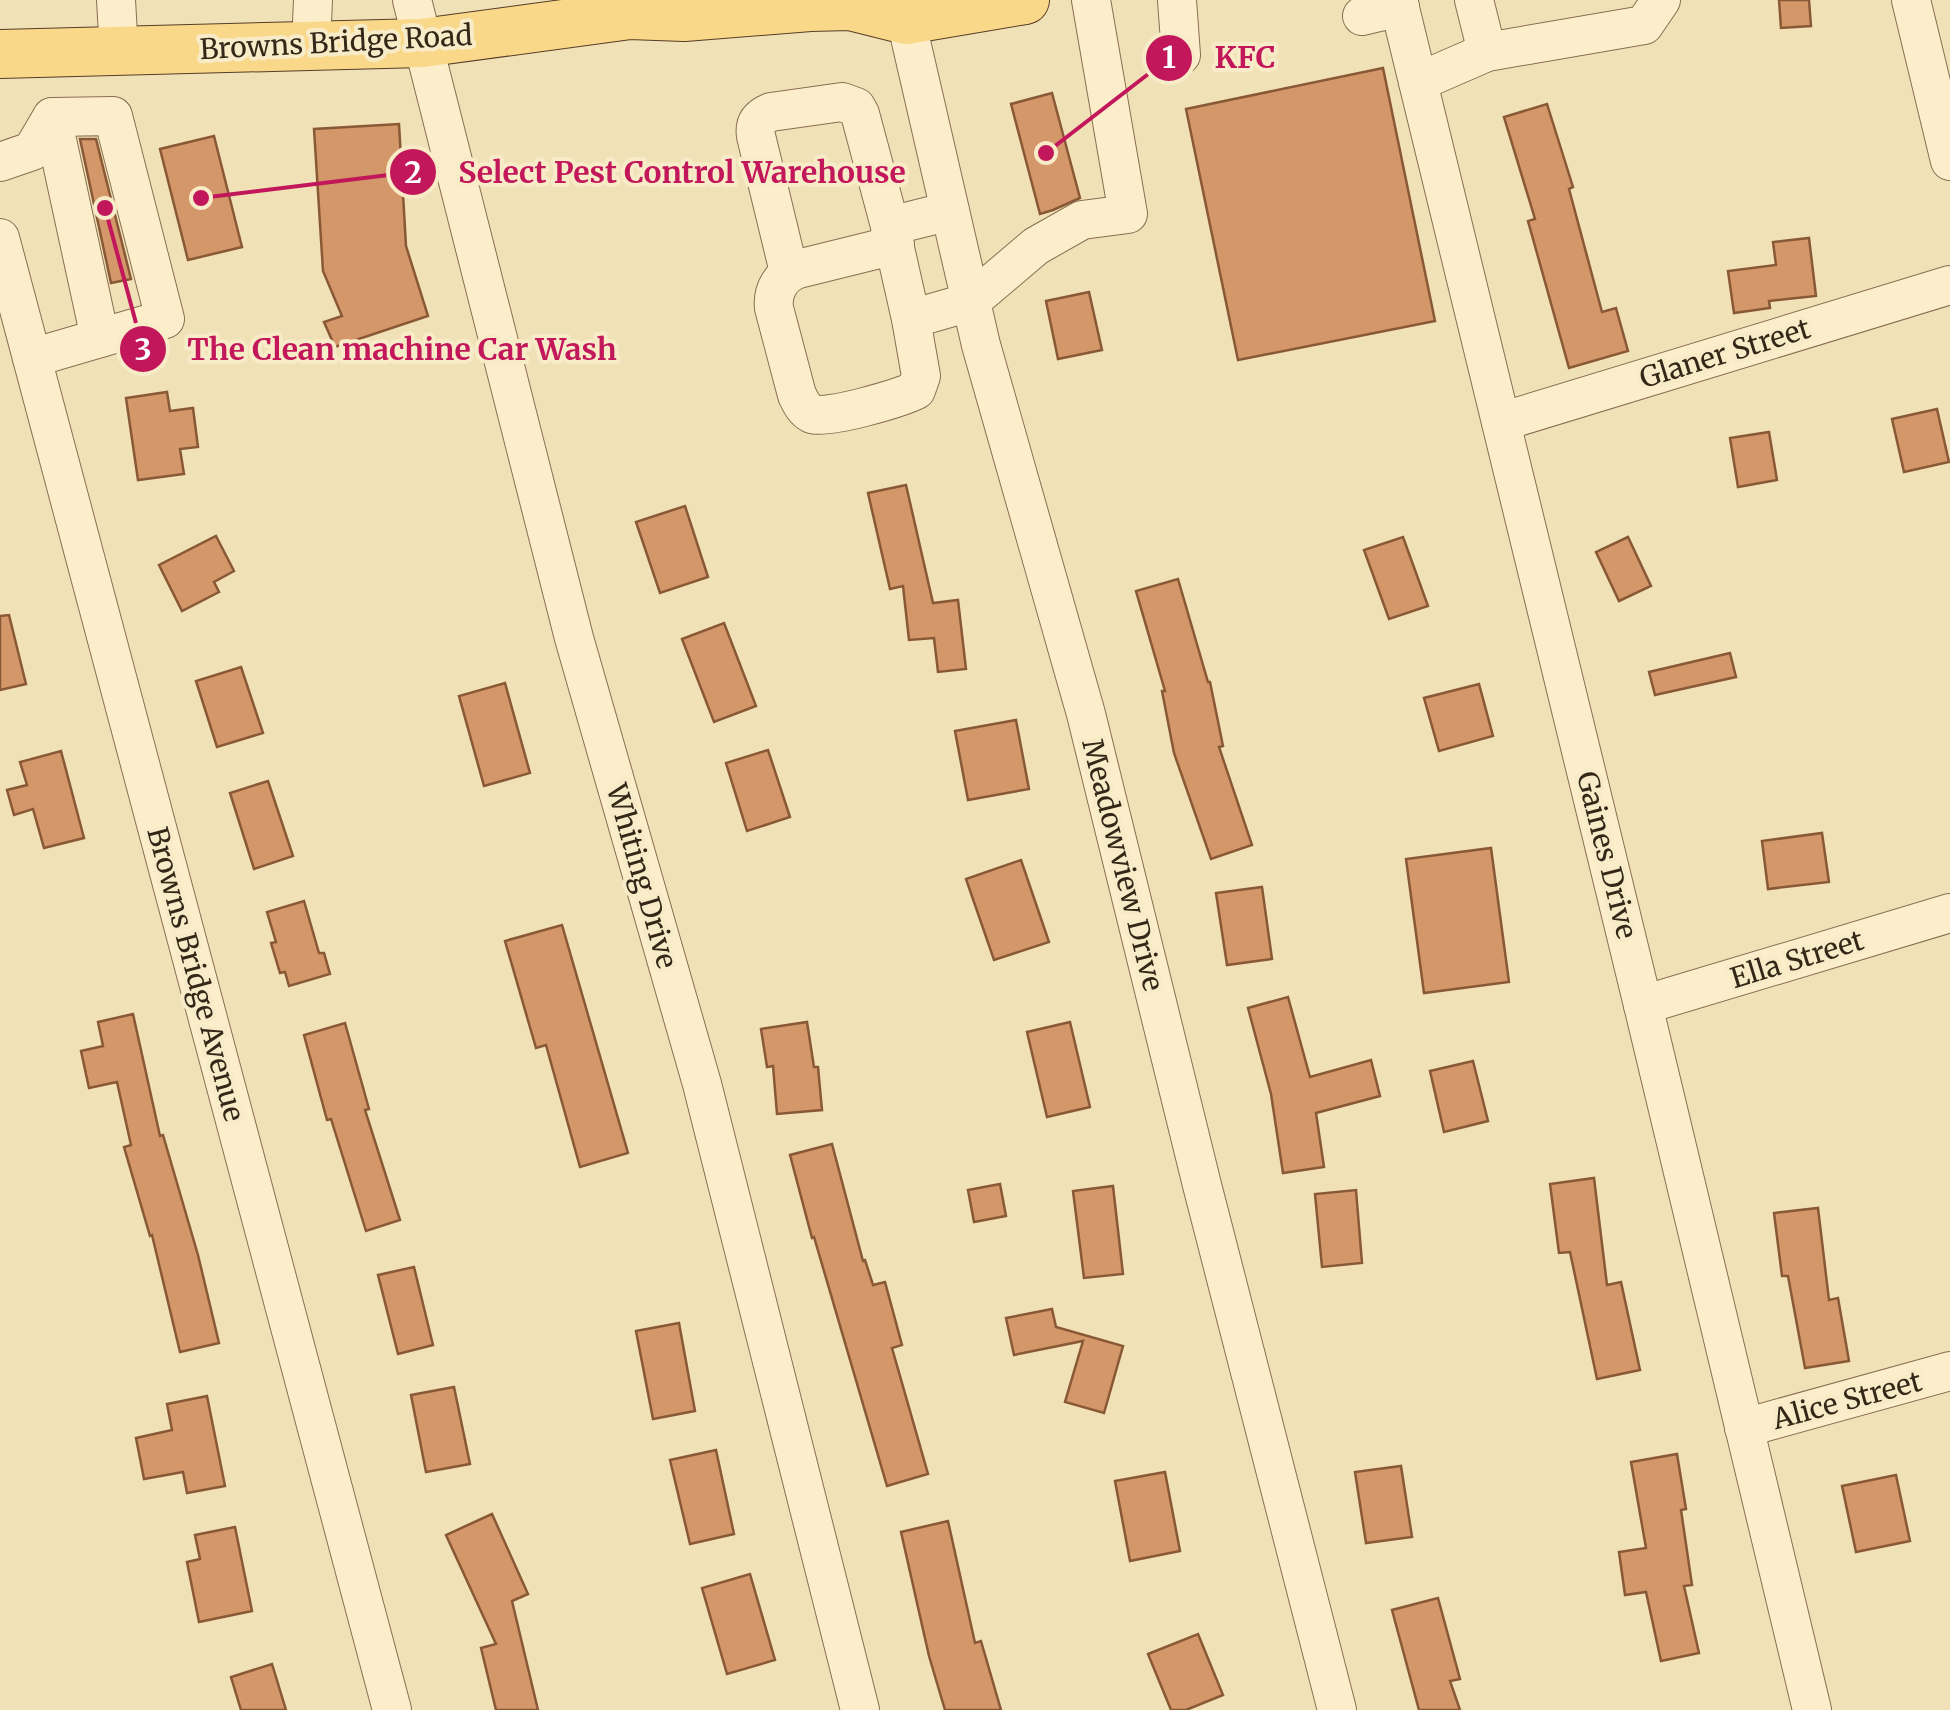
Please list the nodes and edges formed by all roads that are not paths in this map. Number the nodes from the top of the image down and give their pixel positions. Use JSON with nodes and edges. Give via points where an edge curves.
{"nodes":[{"id":1,"x":116,"y":0,"type":"edge"},
{"id":2,"x":1025,"y":0,"type":"edge"},
{"id":3,"x":1091,"y":0,"type":"edge"},
{"id":4,"x":1177,"y":0,"type":"edge"},
{"id":5,"x":1474,"y":0,"type":"edge"},
{"id":6,"x":1640,"y":0,"type":"edge"},
{"id":7,"x":1660,"y":0,"type":"edge"},
{"id":8,"x":1911,"y":0,"type":"edge"},
{"id":9,"x":832,"y":3,"type":"edge"},
{"id":10,"x":1399,"y":3,"type":"edge"},
{"id":11,"x":683,"y":8,"type":"edge"},
{"id":12,"x":1362,"y":16,"type":"dead end"},
{"id":13,"x":906,"y":20,"type":"junction"},
{"id":14,"x":417,"y":21,"type":"edge"},
{"id":15,"x":312,"y":23,"type":"edge"},
{"id":16,"x":1547,"y":42,"type":"junction"},
{"id":17,"x":119,"y":52,"type":"junction"},
{"id":18,"x":1488,"y":52,"type":"junction"},
{"id":19,"x":0,"y":54,"type":"edge"},
{"id":20,"x":1181,"y":55,"type":"dead end"},
{"id":21,"x":1418,"y":82,"type":"junction"},
{"id":22,"x":52,"y":117,"type":"junction"},
{"id":23,"x":1950,"y":161,"type":"edge"},
{"id":24,"x":0,"y":162,"type":"edge"},
{"id":25,"x":950,"y":211,"type":"junction"},
{"id":26,"x":893,"y":235,"type":"junction"},
{"id":27,"x":2,"y":257,"type":"edge"},
{"id":28,"x":788,"y":272,"type":"junction"},
{"id":29,"x":1950,"y":284,"type":"edge"},
{"id":30,"x":970,"y":302,"type":"junction"},
{"id":31,"x":911,"y":320,"type":"junction"},
{"id":32,"x":100,"y":338,"type":"junction"},
{"id":33,"x":32,"y":358,"type":"junction"},
{"id":34,"x":1501,"y":422,"type":"junction"},
{"id":35,"x":1950,"y":913,"type":"edge"},
{"id":36,"x":1643,"y":1005,"type":"junction"},
{"id":37,"x":1950,"y":1371,"type":"edge"},
{"id":38,"x":1744,"y":1428,"type":"junction"},
{"id":39,"x":392,"y":1710,"type":"edge"},
{"id":40,"x":860,"y":1710,"type":"edge"},
{"id":41,"x":1336,"y":1710,"type":"edge"},
{"id":42,"x":1812,"y":1710,"type":"edge"}],
"edges":[{"from":1,"to":17,"type":"street"},
{"from":2,"to":13,"type":"main road","name":"Browns Bridge Road"},
{"from":3,"to":30,"type":"street","via":[[1128,214],[1082,220],[1036,246]]},
{"from":4,"to":20,"type":"street"},
{"from":5,"to":18,"type":"street"},
{"from":6,"to":16,"type":"street"},
{"from":7,"to":16,"type":"street","via":[[1644,25]]},
{"from":8,"to":23,"type":"street"},
{"from":9,"to":11,"type":"main road","name":"Browns Bridge Road"},
{"from":9,"to":13,"type":"main road","name":"Browns Bridge Road"},
{"from":10,"to":12,"type":"street"},
{"from":10,"to":21,"type":"street","name":"Gaines Drive"},
{"from":11,"to":14,"type":"main road","name":"Browns Bridge Road"},
{"from":13,"to":25,"type":"street","name":"Meadowview Drive"},
{"from":14,"to":15,"type":"main road","name":"Browns Bridge Road"},
{"from":14,"to":40,"type":"street","name":"Whiting Drive","via":[[574,638],[702,1084]]},
{"from":15,"to":17,"type":"main road","name":"Browns Bridge Road"},
{"from":16,"to":18,"type":"street"},
{"from":17,"to":19,"type":"main road","name":"Browns Bridge Road"},
{"from":18,"to":21,"type":"street"},
{"from":21,"to":34,"type":"street","name":"Gaines Drive"},
{"from":22,"to":24,"type":"street","via":[[32,151]]},
{"from":22,"to":32,"type":"street"},
{"from":22,"to":32,"type":"street","via":[[113,116],[165,319]]},
{"from":25,"to":26,"type":"street"},
{"from":25,"to":30,"type":"street","name":"Meadowview Drive"},
{"from":26,"to":28,"type":"street"},
{"from":26,"to":28,"type":"street","via":[[856,107],[842,102],[771,112],[757,121],[756,136]]},
{"from":26,"to":31,"type":"street"},
{"from":27,"to":33,"type":"street","name":"Browns Bridge Avenue"},
{"from":28,"to":31,"type":"street","via":[[776,288],[774,308],[797,395],[810,413],[827,416],[916,390],[921,376]]},
{"from":29,"to":34,"type":"street","name":"Glaner Street"},
{"from":30,"to":31,"type":"street"},
{"from":30,"to":41,"type":"street","name":"Meadowview Drive","via":[[1086,714]]},
{"from":32,"to":33,"type":"street"},
{"from":33,"to":39,"type":"street","name":"Browns Bridge Avenue"},
{"from":34,"to":36,"type":"street","name":"Gaines Drive"},
{"from":35,"to":36,"type":"street","name":"Ella Street"},
{"from":36,"to":38,"type":"street","name":"Gaines Drive"},
{"from":37,"to":38,"type":"street","name":"Alice Street"},
{"from":38,"to":42,"type":"street","name":"Gaines Drive"}]}
